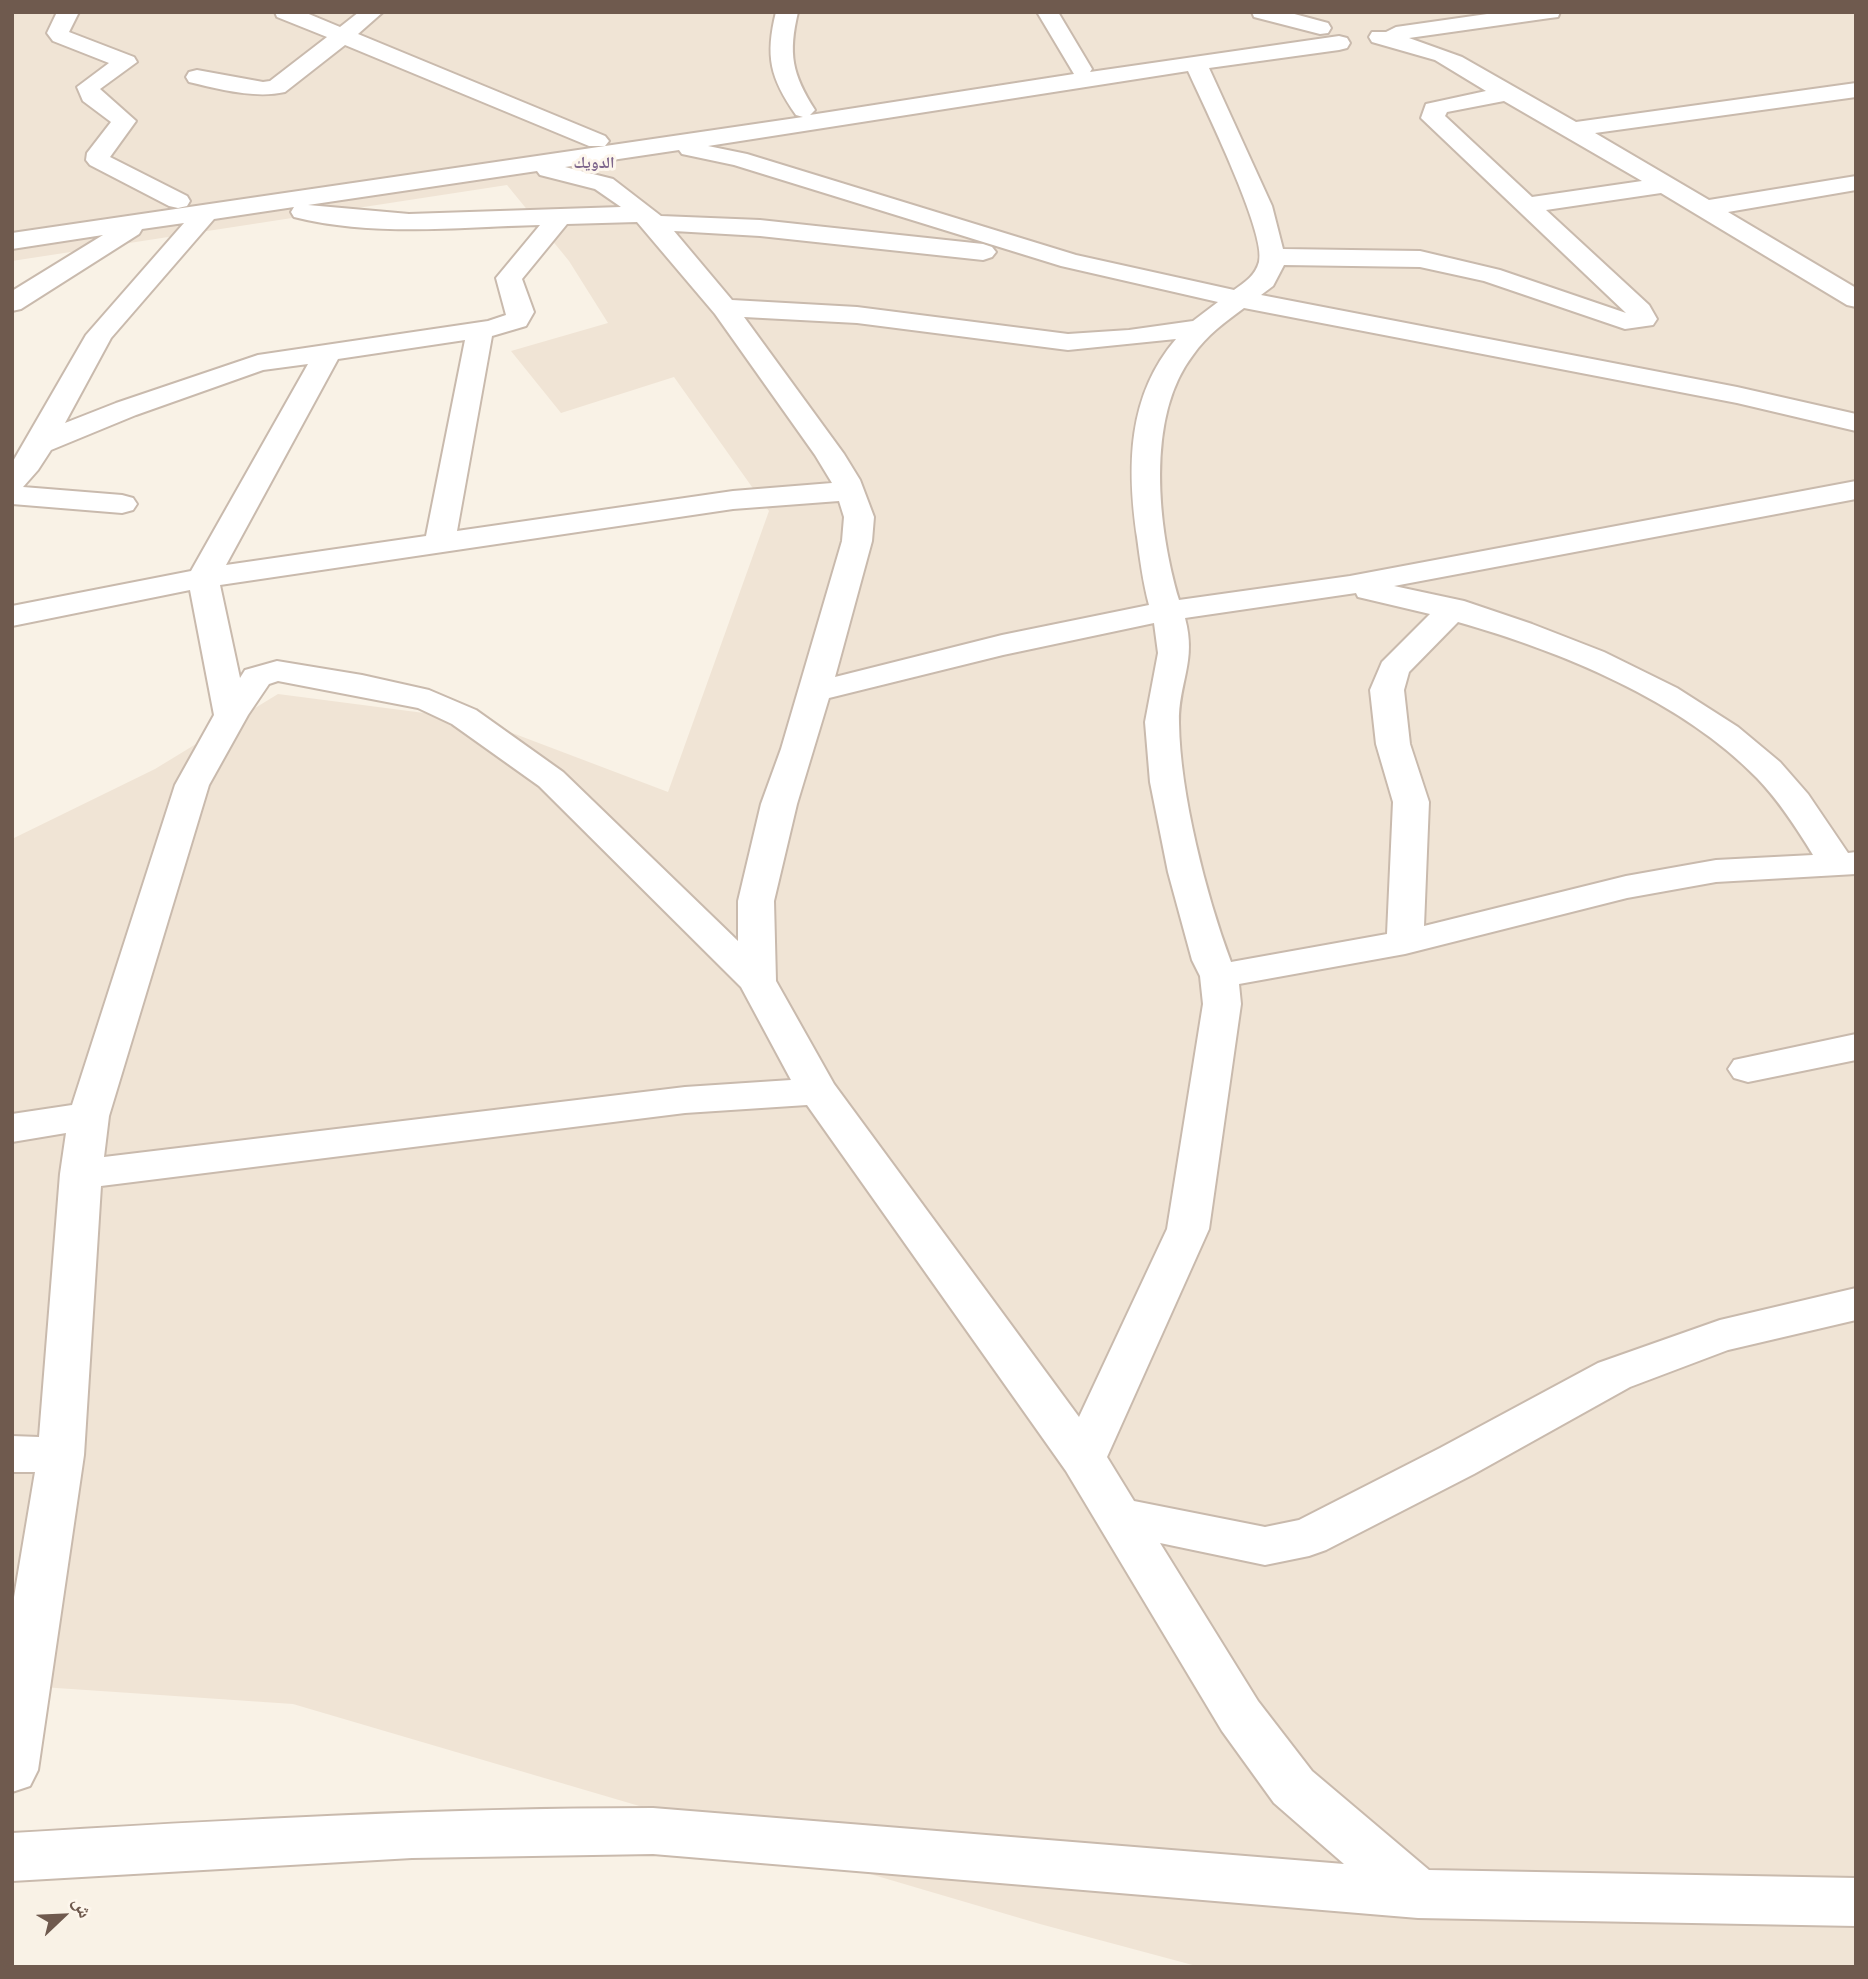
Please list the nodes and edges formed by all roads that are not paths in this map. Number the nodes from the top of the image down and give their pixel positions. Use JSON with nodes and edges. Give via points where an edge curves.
{"nodes":[{"id":1,"x":68,"y":12,"type":"edge"},
{"id":2,"x":285,"y":12,"type":"edge"},
{"id":3,"x":373,"y":12,"type":"edge"},
{"id":4,"x":787,"y":12,"type":"edge"},
{"id":5,"x":1046,"y":12,"type":"edge"},
{"id":6,"x":1262,"y":12,"type":"edge"},
{"id":7,"x":1451,"y":12,"type":"edge"},
{"id":8,"x":1550,"y":12,"type":"edge"},
{"id":9,"x":1353,"y":32,"type":"junction"},
{"id":10,"x":342,"y":38,"type":"junction"},
{"id":11,"x":1196,"y":64,"type":"junction"},
{"id":12,"x":1081,"y":69,"type":"junction"},
{"id":13,"x":197,"y":77,"type":"dead end"},
{"id":14,"x":1856,"y":90,"type":"edge"},
{"id":15,"x":1508,"y":93,"type":"junction"},
{"id":16,"x":853,"y":109,"type":"junction"},
{"id":17,"x":804,"y":110,"type":"junction"},
{"id":18,"x":780,"y":126,"type":"junction"},
{"id":19,"x":1572,"y":129,"type":"junction"},
{"id":20,"x":597,"y":141,"type":"junction"},
{"id":21,"x":649,"y":148,"type":"junction"},
{"id":22,"x":515,"y":166,"type":"junction"},
{"id":23,"x":761,"y":167,"type":"junction"},
{"id":24,"x":1856,"y":183,"type":"edge"},
{"id":25,"x":1663,"y":185,"type":"junction"},
{"id":26,"x":286,"y":193,"type":"junction"},
{"id":27,"x":620,"y":194,"type":"junction"},
{"id":28,"x":178,"y":201,"type":"junction"},
{"id":29,"x":1529,"y":205,"type":"junction"},
{"id":30,"x":1702,"y":209,"type":"junction"},
{"id":31,"x":207,"y":212,"type":"junction"},
{"id":32,"x":559,"y":217,"type":"junction"},
{"id":33,"x":649,"y":218,"type":"junction"},
{"id":34,"x":141,"y":222,"type":"junction"},
{"id":35,"x":12,"y":226,"type":"edge"},
{"id":36,"x":12,"y":241,"type":"edge"},
{"id":37,"x":1272,"y":257,"type":"junction"},
{"id":38,"x":1070,"y":261,"type":"junction"},
{"id":39,"x":1856,"y":272,"type":"edge"},
{"id":40,"x":1821,"y":278,"type":"junction"},
{"id":41,"x":1240,"y":299,"type":"junction"},
{"id":42,"x":1856,"y":299,"type":"edge"},
{"id":43,"x":12,"y":303,"type":"edge"},
{"id":44,"x":724,"y":308,"type":"junction"},
{"id":45,"x":1201,"y":328,"type":"junction"},
{"id":46,"x":480,"y":330,"type":"junction"},
{"id":47,"x":328,"y":352,"type":"junction"},
{"id":48,"x":1856,"y":423,"type":"edge"},
{"id":49,"x":40,"y":444,"type":"junction"},
{"id":50,"x":12,"y":481,"type":"edge"},
{"id":51,"x":1856,"y":490,"type":"edge"},
{"id":52,"x":850,"y":491,"type":"junction"},
{"id":53,"x":12,"y":495,"type":"edge"},
{"id":54,"x":122,"y":504,"type":"dead end"},
{"id":55,"x":440,"y":543,"type":"junction"},
{"id":56,"x":204,"y":578,"type":"junction"},
{"id":57,"x":1350,"y":585,"type":"junction"},
{"id":58,"x":1453,"y":608,"type":"junction"},
{"id":59,"x":1168,"y":611,"type":"junction"},
{"id":60,"x":12,"y":616,"type":"edge"},
{"id":61,"x":814,"y":692,"type":"junction"},
{"id":62,"x":232,"y":715,"type":"junction"},
{"id":63,"x":1846,"y":864,"type":"edge"},
{"id":64,"x":1405,"y":942,"type":"junction"},
{"id":65,"x":1219,"y":976,"type":"junction"},
{"id":66,"x":757,"y":981,"type":"junction"},
{"id":67,"x":1856,"y":1047,"type":"edge"},
{"id":68,"x":1748,"y":1069,"type":"dead end"},
{"id":69,"x":818,"y":1091,"type":"junction"},
{"id":70,"x":89,"y":1116,"type":"junction"},
{"id":71,"x":12,"y":1128,"type":"edge"},
{"id":72,"x":81,"y":1174,"type":"junction"},
{"id":73,"x":1856,"y":1304,"type":"edge"},
{"id":74,"x":12,"y":1454,"type":"edge"},
{"id":75,"x":61,"y":1455,"type":"junction"},
{"id":76,"x":1083,"y":1458,"type":"junction"},
{"id":77,"x":1118,"y":1516,"type":"junction"},
{"id":78,"x":12,"y":1770,"type":"edge"},
{"id":79,"x":12,"y":1857,"type":"edge"},
{"id":80,"x":1418,"y":1894,"type":"junction"},
{"id":81,"x":1856,"y":1902,"type":"edge"}],
"edges":[{"from":1,"to":28,"type":"street","via":[[59,26],[61,36],[126,62],[88,87],[91,96],[124,121],[98,160]]},
{"from":2,"to":10,"type":"street"},
{"from":3,"to":10,"type":"street"},
{"from":4,"to":17,"type":"street","via":[[780,68]]},
{"from":5,"to":12,"type":"street"},
{"from":6,"to":9,"type":"street"},
{"from":7,"to":9,"type":"street"},
{"from":8,"to":9,"type":"street"},
{"from":9,"to":11,"type":"street"},
{"from":9,"to":12,"type":"street"},
{"from":9,"to":15,"type":"street","via":[[1476,76]]},
{"from":10,"to":13,"type":"street","via":[[277,87],[263,89]]},
{"from":10,"to":20,"type":"street"},
{"from":11,"to":16,"type":"street"},
{"from":11,"to":37,"type":"street","via":[[1260,206]]},
{"from":12,"to":16,"type":"street"},
{"from":14,"to":19,"type":"street"},
{"from":15,"to":19,"type":"street"},
{"from":15,"to":29,"type":"street","via":[[1441,106],[1434,109],[1433,118]]},
{"from":16,"to":17,"type":"street"},
{"from":16,"to":18,"type":"street"},
{"from":17,"to":20,"type":"street"},
{"from":18,"to":21,"type":"street"},
{"from":18,"to":23,"type":"street","via":[[761,142],[757,158]]},
{"from":19,"to":25,"type":"street"},
{"from":20,"to":26,"type":"street"},
{"from":21,"to":22,"type":"street"},
{"from":21,"to":23,"type":"street","via":[[715,153]]},
{"from":21,"to":27,"type":"street","via":[[625,169]]},
{"from":22,"to":26,"type":"street"},
{"from":22,"to":27,"type":"street","via":[[582,177]]},
{"from":23,"to":38,"type":"street"},
{"from":24,"to":30,"type":"street"},
{"from":25,"to":29,"type":"street"},
{"from":25,"to":30,"type":"street"},
{"from":26,"to":28,"type":"street"},
{"from":26,"to":31,"type":"street"},
{"from":26,"to":32,"type":"street","via":[[301,211],[362,219]]},
{"from":27,"to":33,"type":"street"},
{"from":28,"to":35,"type":"street"},
{"from":29,"to":37,"type":"street","via":[[1644,318],[1625,321],[1491,275],[1420,259]]},
{"from":30,"to":40,"type":"street"},
{"from":31,"to":34,"type":"street"},
{"from":31,"to":49,"type":"street","via":[[99,335]]},
{"from":32,"to":33,"type":"street"},
{"from":32,"to":46,"type":"street","via":[[509,278],[520,317]]},
{"from":33,"to":38,"type":"street"},
{"from":33,"to":44,"type":"street"},
{"from":34,"to":36,"type":"street"},
{"from":34,"to":43,"type":"street"},
{"from":37,"to":41,"type":"street","via":[[1264,280]]},
{"from":38,"to":41,"type":"street"},
{"from":39,"to":40,"type":"street"},
{"from":40,"to":42,"type":"street"},
{"from":41,"to":45,"type":"street"},
{"from":41,"to":48,"type":"street","via":[[1737,395]]},
{"from":44,"to":45,"type":"street","via":[[857,315],[1068,342]]},
{"from":44,"to":52,"type":"street","via":[[829,454]]},
{"from":45,"to":59,"type":"street","via":[[1158,390],[1146,433],[1149,511],[1158,581]]},
{"from":46,"to":47,"type":"street"},
{"from":46,"to":55,"type":"street"},
{"from":47,"to":49,"type":"street","via":[[244,367]]},
{"from":47,"to":56,"type":"street"},
{"from":49,"to":50,"type":"street"},
{"from":51,"to":57,"type":"street"},
{"from":52,"to":55,"type":"street","via":[[733,500]]},
{"from":52,"to":61,"type":"street","via":[[859,517],[857,541]]},
{"from":53,"to":54,"type":"street"},
{"from":55,"to":56,"type":"street"},
{"from":56,"to":60,"type":"street"},
{"from":56,"to":62,"type":"street"},
{"from":57,"to":58,"type":"street"},
{"from":57,"to":59,"type":"street"},
{"from":58,"to":63,"type":"street","via":[[1570,648],[1702,716],[1779,781]]},
{"from":58,"to":64,"type":"street","via":[[1394,669],[1387,690],[1388,717],[1410,802]]},
{"from":59,"to":61,"type":"street","via":[[1002,645]]},
{"from":59,"to":65,"type":"street","via":[[1175,645],[1162,720],[1173,814]]},
{"from":61,"to":66,"type":"street","via":[[779,804],[756,901]]},
{"from":62,"to":66,"type":"street","via":[[257,677],[277,671],[362,685],[443,706],[551,779]]},
{"from":62,"to":70,"type":"street","via":[[192,785]]},
{"from":63,"to":64,"type":"street","via":[[1716,872],[1626,887]]},
{"from":64,"to":65,"type":"street"},
{"from":65,"to":76,"type":"street","via":[[1222,1004],[1188,1229]]},
{"from":66,"to":69,"type":"street"},
{"from":67,"to":68,"type":"street"},
{"from":69,"to":72,"type":"street","via":[[685,1100]]},
{"from":69,"to":76,"type":"street"},
{"from":70,"to":71,"type":"street"},
{"from":70,"to":72,"type":"street"},
{"from":72,"to":75,"type":"street"},
{"from":73,"to":77,"type":"street","via":[[1720,1336],[1614,1375],[1309,1537],[1265,1546]]},
{"from":74,"to":75,"type":"street"},
{"from":75,"to":78,"type":"street"},
{"from":76,"to":77,"type":"street"},
{"from":77,"to":80,"type":"street","via":[[1240,1716],[1293,1787]]},
{"from":79,"to":80,"type":"street","via":[[529,1831],[653,1831]]},
{"from":80,"to":81,"type":"street"}]}
